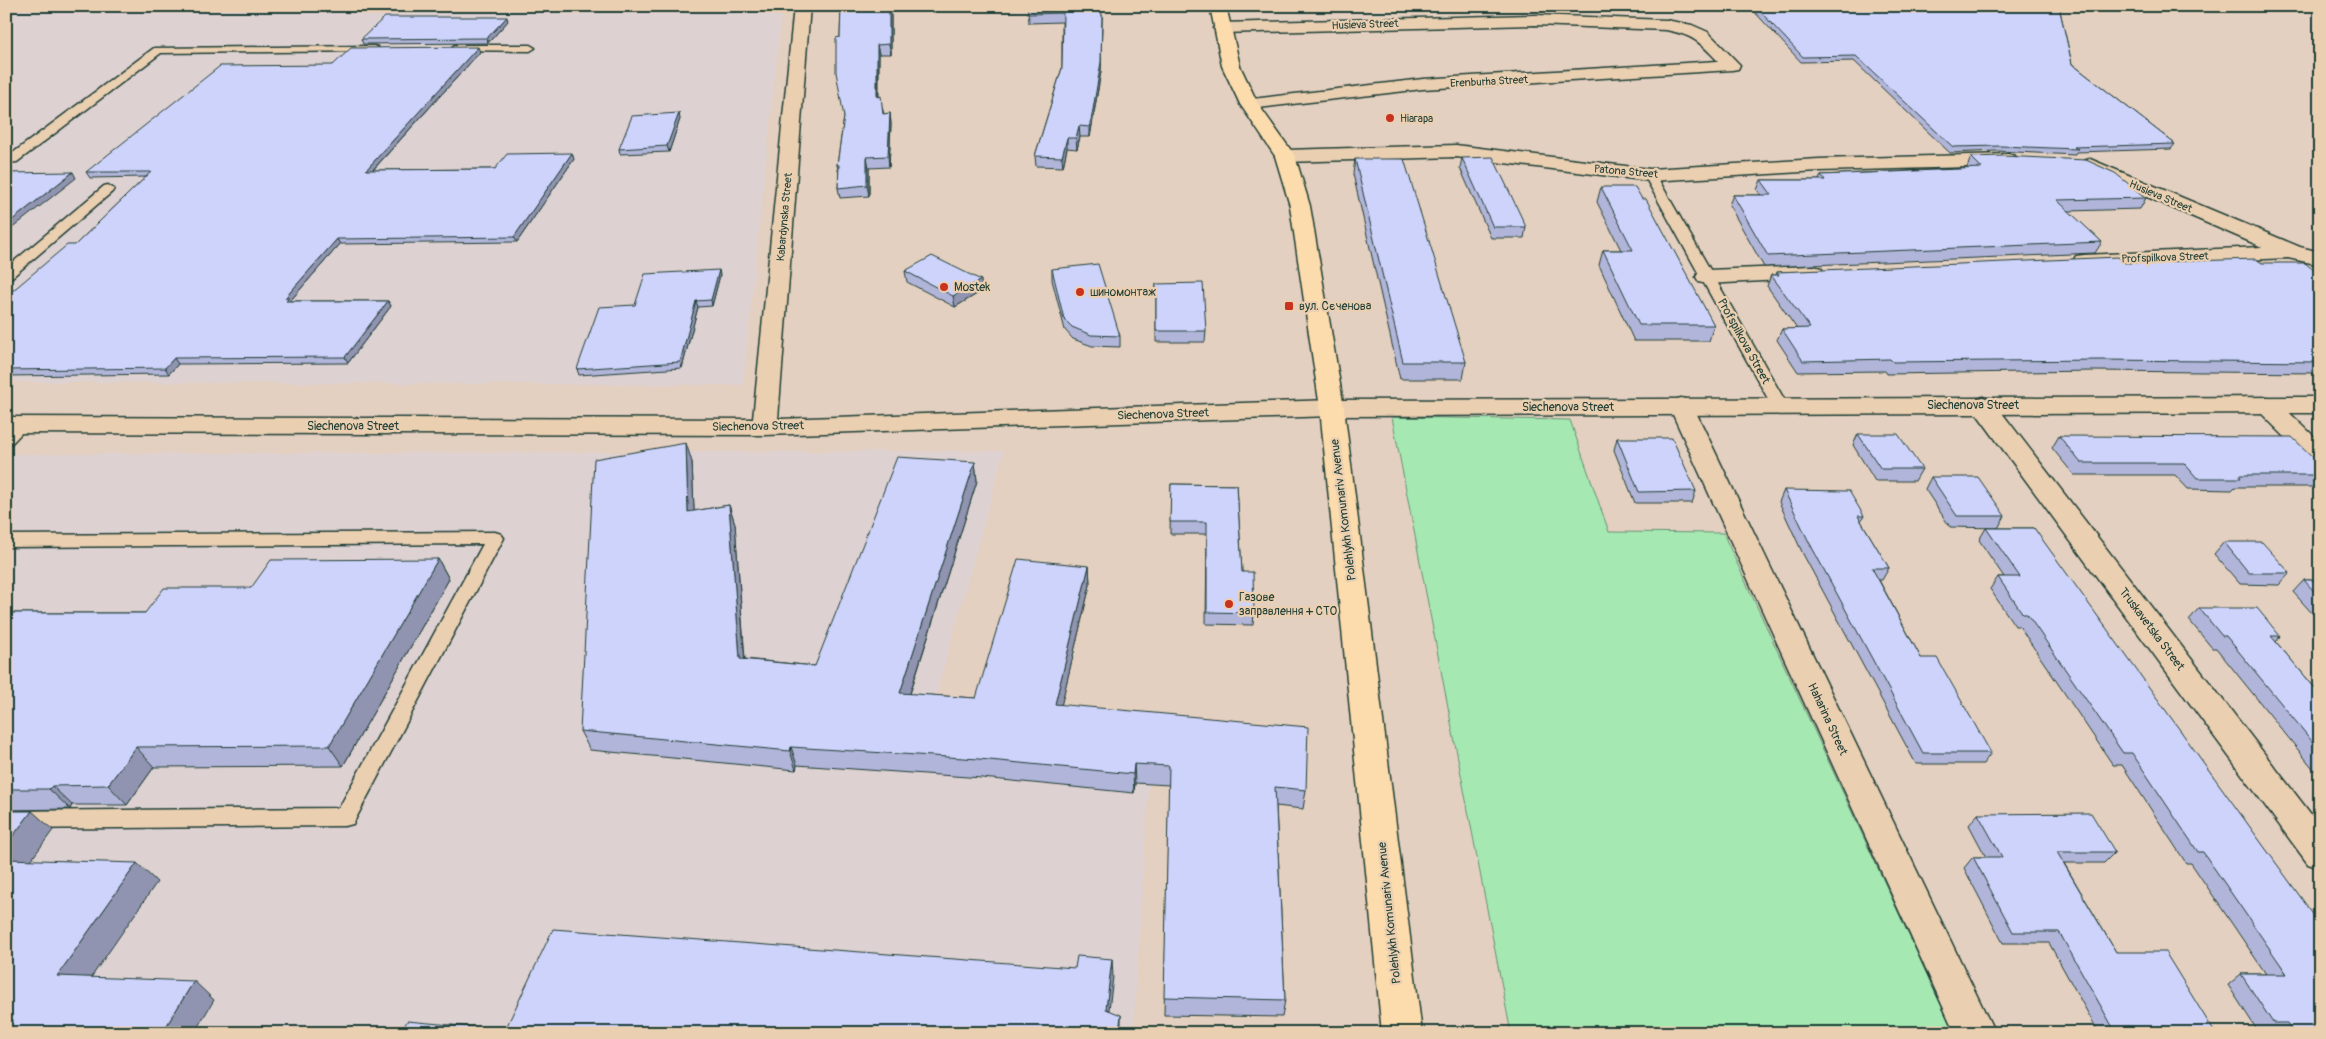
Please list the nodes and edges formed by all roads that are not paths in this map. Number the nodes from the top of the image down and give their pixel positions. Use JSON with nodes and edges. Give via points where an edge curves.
{"nodes":[{"id":1,"x":802,"y":6,"type":"edge"},
{"id":2,"x":1219,"y":17,"type":"edge"},
{"id":3,"x":442,"y":48,"type":"edge"},
{"id":4,"x":530,"y":48,"type":"dead end"},
{"id":5,"x":383,"y":49,"type":"edge"},
{"id":6,"x":1730,"y":67,"type":"joint"},
{"id":7,"x":1249,"y":104,"type":"junction"},
{"id":8,"x":1284,"y":156,"type":"junction"},
{"id":9,"x":6,"y":159,"type":"edge"},
{"id":10,"x":2026,"y":161,"type":"edge"},
{"id":11,"x":2074,"y":162,"type":"edge"},
{"id":12,"x":1650,"y":175,"type":"junction"},
{"id":13,"x":108,"y":189,"type":"dead end"},
{"id":14,"x":2292,"y":252,"type":"junction"},
{"id":15,"x":2320,"y":260,"type":"edge"},
{"id":16,"x":2064,"y":262,"type":"edge"},
{"id":17,"x":9,"y":270,"type":"edge"},
{"id":18,"x":1836,"y":272,"type":"edge"},
{"id":19,"x":1707,"y":277,"type":"junction"},
{"id":20,"x":1983,"y":405,"type":"junction"},
{"id":21,"x":2267,"y":405,"type":"junction"},
{"id":22,"x":2320,"y":405,"type":"edge"},
{"id":23,"x":1680,"y":406,"type":"junction"},
{"id":24,"x":1780,"y":406,"type":"junction"},
{"id":25,"x":1332,"y":408,"type":"junction"},
{"id":26,"x":765,"y":427,"type":"junction"},
{"id":27,"x":11,"y":429,"type":"edge"},
{"id":28,"x":2320,"y":457,"type":"edge"},
{"id":29,"x":6,"y":541,"type":"edge"},
{"id":30,"x":6,"y":820,"type":"edge"},
{"id":31,"x":2320,"y":853,"type":"edge"},
{"id":32,"x":1402,"y":1033,"type":"edge"},
{"id":33,"x":1975,"y":1033,"type":"edge"}],
"edges":[{"from":1,"to":26,"type":"street","name":"Kabardynska Street"},
{"from":2,"to":6,"type":"street","name":"Husieva Street","via":[[1535,20],[1666,25],[1702,35],[1731,64]]},
{"from":2,"to":7,"type":"main road","name":"Polehlykh Komunariv Avenue","via":[[1231,66]]},
{"from":3,"to":4,"type":"lane"},
{"from":5,"to":9,"type":"lane","via":[[158,50],[13,159]]},
{"from":6,"to":7,"type":"street","name":"Erenburha Street","via":[[1424,84]]},
{"from":7,"to":8,"type":"main road","name":"Polehlykh Komunariv Avenue"},
{"from":8,"to":12,"type":"street","name":"Patona Street","via":[[1456,151]]},
{"from":8,"to":25,"type":"main road","name":"Polehlykh Komunariv Avenue","via":[[1300,206]]},
{"from":10,"to":12,"type":"street","name":"Patona Street","via":[[1819,164]]},
{"from":11,"to":14,"type":"street","name":"Husieva Street","via":[[2084,163]]},
{"from":12,"to":19,"type":"lane","name":"Profspilkova Street"},
{"from":13,"to":17,"type":"lane"},
{"from":14,"to":15,"type":"street","name":"Husieva Street"},
{"from":14,"to":16,"type":"street","name":"Profspilkova Street"},
{"from":18,"to":19,"type":"street"},
{"from":19,"to":24,"type":"lane","name":"Profspilkova Street"},
{"from":20,"to":21,"type":"street","name":"Siechenova Street"},
{"from":20,"to":24,"type":"street","name":"Siechenova Street"},
{"from":20,"to":31,"type":"street","name":"Truskavetska Street"},
{"from":21,"to":22,"type":"street","name":"Siechenova Street"},
{"from":21,"to":28,"type":"street"},
{"from":23,"to":24,"type":"street","name":"Siechenova Street"},
{"from":23,"to":25,"type":"street","name":"Siechenova Street"},
{"from":23,"to":33,"type":"street","name":"Haharina Street"},
{"from":25,"to":26,"type":"street","name":"Siechenova Street"},
{"from":25,"to":32,"type":"main road","name":"Polehlykh Komunariv Avenue"},
{"from":26,"to":27,"type":"street","name":"Siechenova Street"},
{"from":29,"to":30,"type":"lane","via":[[495,538],[346,817]]}]}
